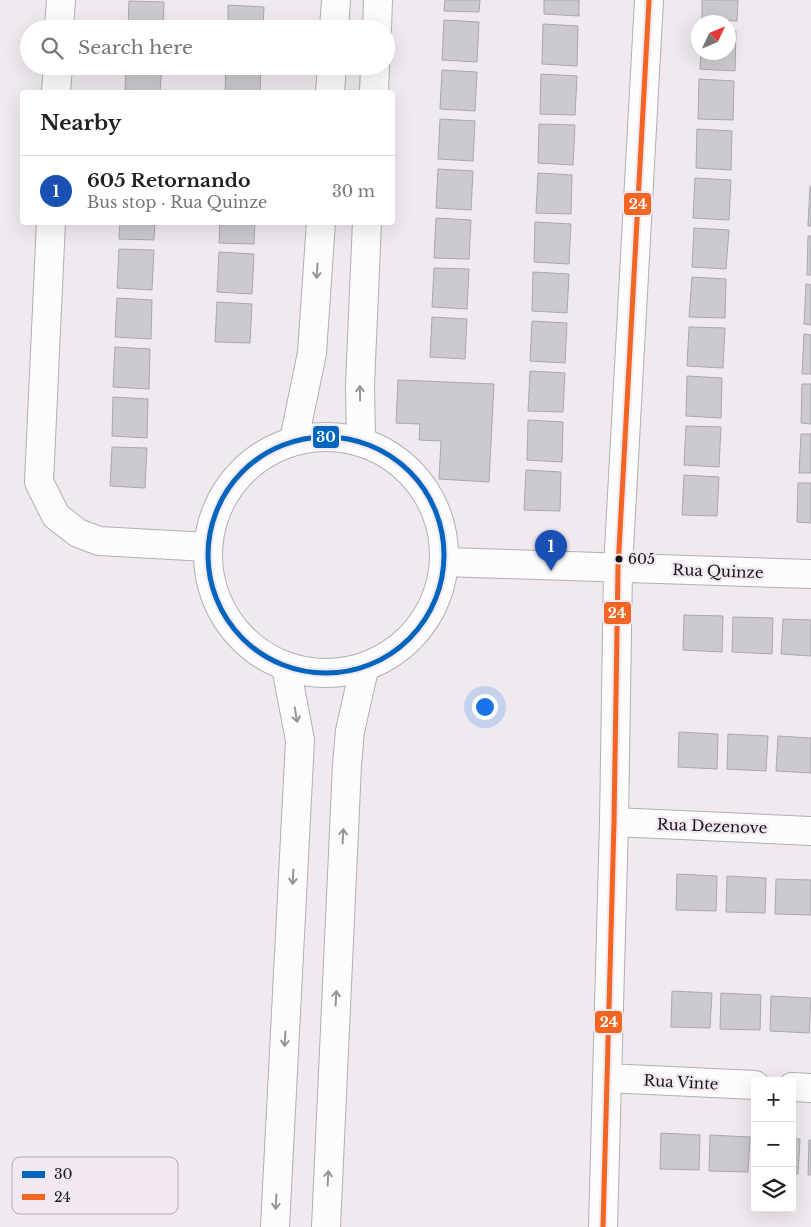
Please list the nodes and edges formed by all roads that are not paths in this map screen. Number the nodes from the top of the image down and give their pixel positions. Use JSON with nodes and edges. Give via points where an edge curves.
{"nodes":[{"id":1,"x":61,"y":0,"type":"edge"},
{"id":2,"x":336,"y":0,"type":"edge"},
{"id":3,"x":378,"y":0,"type":"edge"},
{"id":4,"x":649,"y":0,"type":"edge"},
{"id":5,"x":60,"y":20,"type":"edge"},
{"id":6,"x":335,"y":20,"type":"edge"},
{"id":7,"x":377,"y":20,"type":"edge"},
{"id":8,"x":57,"y":75,"type":"edge"},
{"id":9,"x":331,"y":75,"type":"edge"},
{"id":10,"x":375,"y":75,"type":"edge"},
{"id":11,"x":56,"y":90,"type":"edge"},
{"id":12,"x":330,"y":90,"type":"edge"},
{"id":13,"x":374,"y":90,"type":"edge"},
{"id":14,"x":51,"y":225,"type":"edge"},
{"id":15,"x":321,"y":225,"type":"edge"},
{"id":16,"x":367,"y":225,"type":"edge"},
{"id":17,"x":294,"y":440,"type":"junction"},
{"id":18,"x":361,"y":442,"type":"junction"},
{"id":19,"x":207,"y":547,"type":"junction"},
{"id":20,"x":445,"y":562,"type":"junction"},
{"id":21,"x":618,"y":568,"type":"junction"},
{"id":22,"x":811,"y":574,"type":"edge"},
{"id":23,"x":286,"y":667,"type":"junction"},
{"id":24,"x":364,"y":668,"type":"junction"},
{"id":25,"x":614,"y":822,"type":"junction"},
{"id":26,"x":811,"y":831,"type":"edge"},
{"id":27,"x":608,"y":1078,"type":"junction"},
{"id":28,"x":751,"y":1085,"type":"edge"},
{"id":29,"x":796,"y":1087,"type":"edge"},
{"id":30,"x":811,"y":1088,"type":"edge"},
{"id":31,"x":275,"y":1227,"type":"edge"},
{"id":32,"x":326,"y":1227,"type":"edge"},
{"id":33,"x":603,"y":1227,"type":"edge"}],
"edges":[{"from":1,"to":5,"type":"street"},
{"from":2,"to":6,"type":"street"},
{"from":3,"to":7,"type":"street"},
{"from":4,"to":21,"type":"street"},
{"from":8,"to":11,"type":"street"},
{"from":9,"to":12,"type":"street"},
{"from":10,"to":13,"type":"street"},
{"from":14,"to":19,"type":"street","via":[[39,482],[56,516],[78,533],[99,541]]},
{"from":15,"to":17,"type":"street","one_way":true,"via":[[312,353]]},
{"from":18,"to":16,"type":"street","one_way":true,"via":[[360,385]]},
{"from":17,"to":18,"type":"street","via":[[320,436]]},
{"from":17,"to":19,"type":"street","via":[[252,462],[229,485],[214,515]]},
{"from":18,"to":20,"type":"street","via":[[397,460],[424,488],[441,523]]},
{"from":19,"to":23,"type":"street","via":[[211,585],[226,619],[254,648]]},
{"from":20,"to":21,"type":"street","name":"Rua Quinze"},
{"from":20,"to":24,"type":"street","via":[[438,596],[422,626],[398,650]]},
{"from":21,"to":22,"type":"street","name":"Rua Quinze"},
{"from":21,"to":25,"type":"street"},
{"from":23,"to":24,"type":"street","via":[[325,675]]},
{"from":23,"to":31,"type":"street","one_way":true,"via":[[300,740]]},
{"from":32,"to":24,"type":"street","one_way":true,"via":[[346,765]]},
{"from":25,"to":26,"type":"street","name":"Rua Dezenove"},
{"from":25,"to":27,"type":"street"},
{"from":27,"to":28,"type":"street","name":"Rua Vinte"},
{"from":27,"to":33,"type":"street"},
{"from":29,"to":30,"type":"street"}]}
